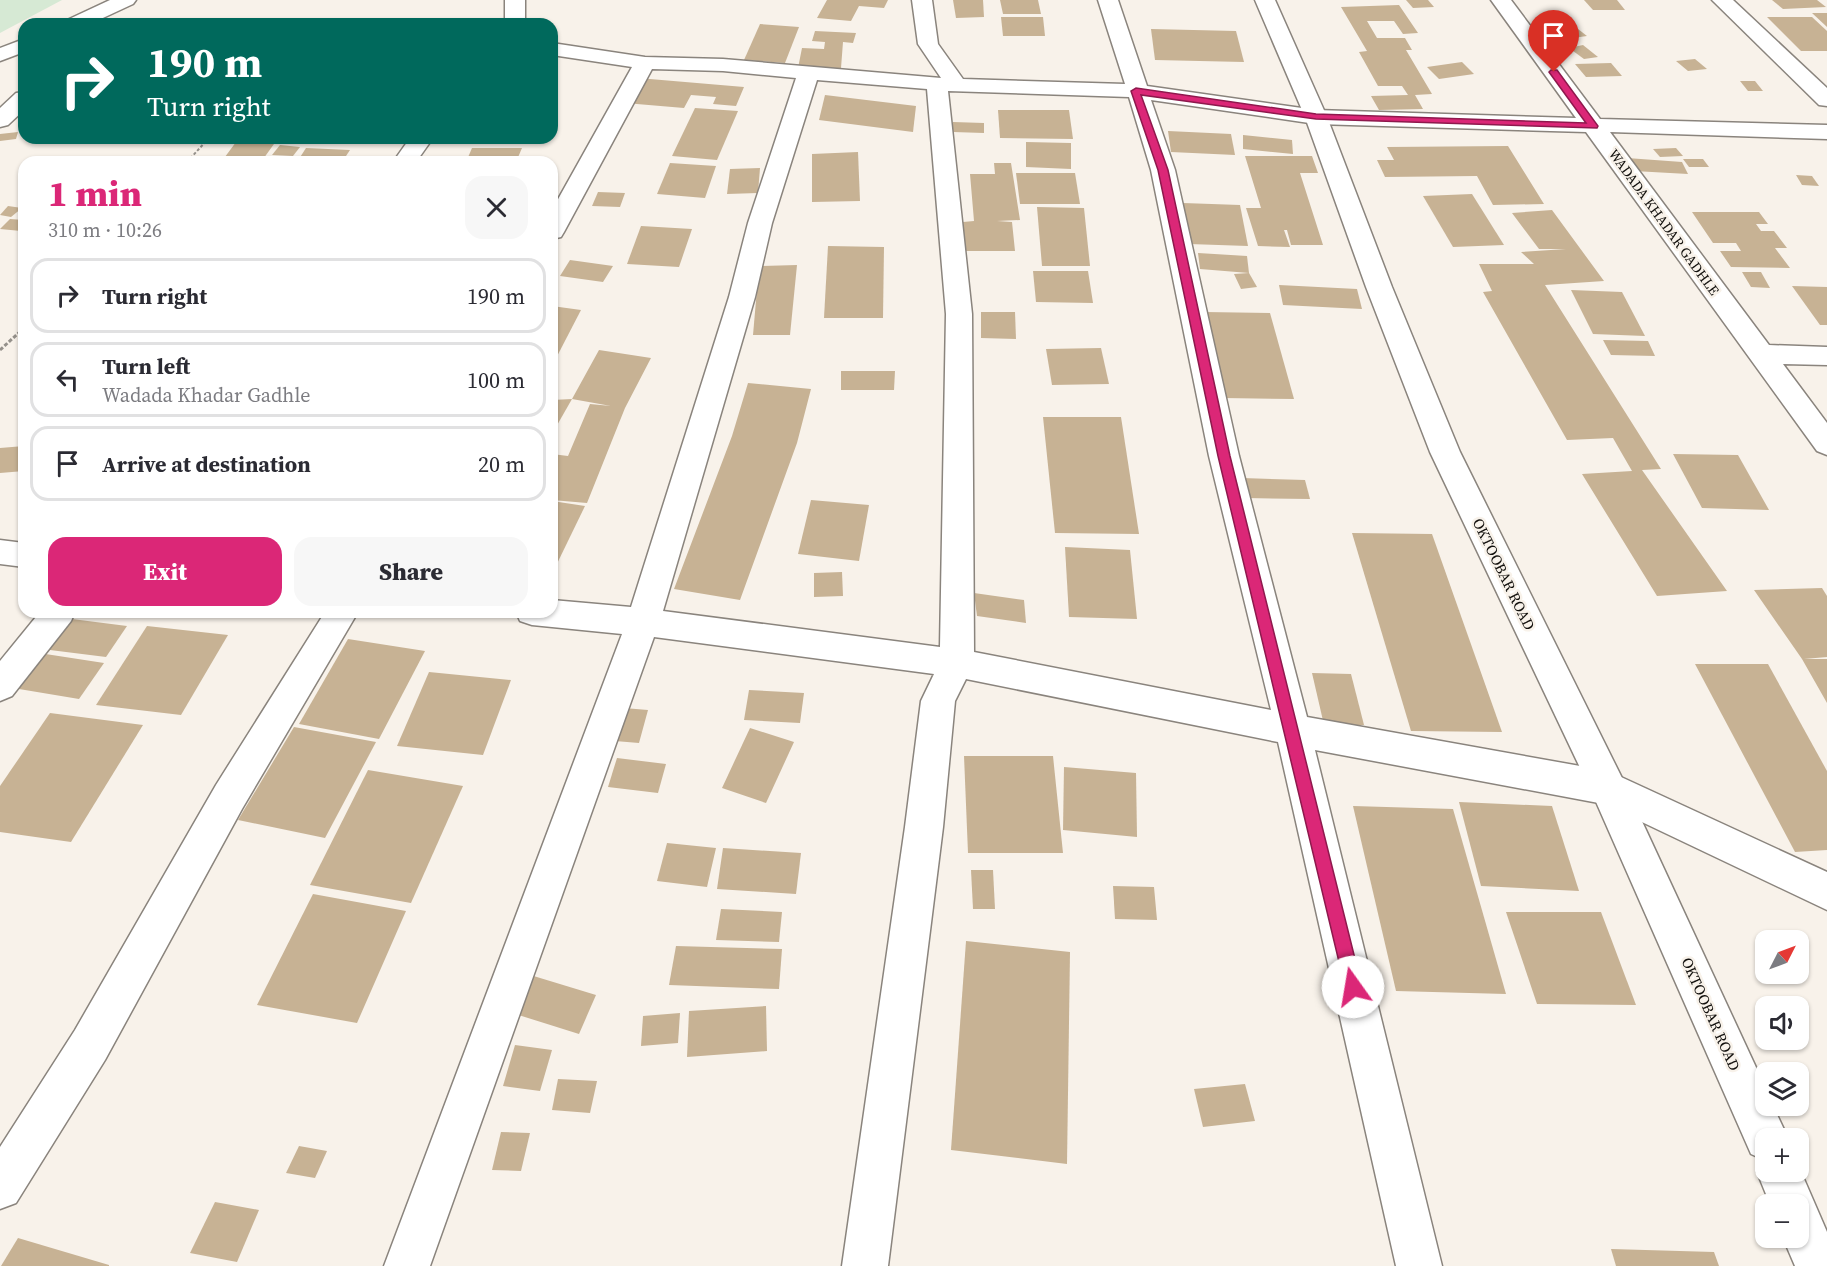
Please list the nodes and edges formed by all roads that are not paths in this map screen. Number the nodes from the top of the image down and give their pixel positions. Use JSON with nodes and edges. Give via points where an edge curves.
{"nodes":[{"id":1,"x":126,"y":0,"type":"edge"},
{"id":2,"x":516,"y":0,"type":"edge"},
{"id":3,"x":922,"y":0,"type":"edge"},
{"id":4,"x":1107,"y":0,"type":"edge"},
{"id":5,"x":1265,"y":0,"type":"edge"},
{"id":6,"x":1501,"y":0,"type":"edge"},
{"id":7,"x":1722,"y":0,"type":"edge"},
{"id":8,"x":87,"y":18,"type":"edge"},
{"id":9,"x":514,"y":18,"type":"edge"},
{"id":10,"x":18,"y":48,"type":"edge"},
{"id":11,"x":558,"y":50,"type":"edge"},
{"id":12,"x":0,"y":55,"type":"edge"},
{"id":13,"x":0,"y":60,"type":"edge"},
{"id":14,"x":18,"y":62,"type":"edge"},
{"id":15,"x":645,"y":63,"type":"junction"},
{"id":16,"x":807,"y":74,"type":"junction"},
{"id":17,"x":947,"y":84,"type":"junction"},
{"id":18,"x":1136,"y":91,"type":"junction"},
{"id":19,"x":1827,"y":100,"type":"edge"},
{"id":20,"x":18,"y":104,"type":"edge"},
{"id":21,"x":1316,"y":117,"type":"junction"},
{"id":22,"x":0,"y":120,"type":"edge"},
{"id":23,"x":1593,"y":126,"type":"junction"},
{"id":24,"x":1827,"y":132,"type":"edge"},
{"id":25,"x":558,"y":221,"type":"edge"},
{"id":26,"x":1761,"y":354,"type":"junction"},
{"id":27,"x":1827,"y":356,"type":"edge"},
{"id":28,"x":1827,"y":444,"type":"edge"},
{"id":29,"x":0,"y":552,"type":"edge"},
{"id":30,"x":18,"y":554,"type":"edge"},
{"id":31,"x":558,"y":614,"type":"edge"},
{"id":32,"x":54,"y":618,"type":"edge"},
{"id":33,"x":338,"y":618,"type":"edge"},
{"id":34,"x":643,"y":622,"type":"junction"},
{"id":35,"x":957,"y":663,"type":"junction"},
{"id":36,"x":0,"y":686,"type":"edge"},
{"id":37,"x":1293,"y":730,"type":"junction"},
{"id":38,"x":1608,"y":788,"type":"junction"},
{"id":39,"x":1827,"y":891,"type":"edge"},
{"id":40,"x":1761,"y":1128,"type":"edge"},
{"id":41,"x":0,"y":1187,"type":"edge"},
{"id":42,"x":1809,"y":1244,"type":"edge"},
{"id":43,"x":407,"y":1266,"type":"edge"},
{"id":44,"x":865,"y":1266,"type":"edge"},
{"id":45,"x":1419,"y":1266,"type":"edge"},
{"id":46,"x":1818,"y":1266,"type":"edge"}],
"edges":[{"from":1,"to":8,"type":"street"},
{"from":2,"to":9,"type":"street"},
{"from":3,"to":17,"type":"street","via":[[928,44]]},
{"from":4,"to":18,"type":"street"},
{"from":5,"to":21,"type":"street","name":"OKTOOBAR ROAD"},
{"from":6,"to":23,"type":"street","name":"WADADA KHADAR GADHLE"},
{"from":7,"to":19,"type":"street"},
{"from":10,"to":12,"type":"street"},
{"from":11,"to":15,"type":"street"},
{"from":13,"to":14,"type":"street"},
{"from":15,"to":16,"type":"street","via":[[723,65]]},
{"from":15,"to":25,"type":"street"},
{"from":16,"to":17,"type":"street"},
{"from":16,"to":34,"type":"street"},
{"from":17,"to":18,"type":"street"},
{"from":17,"to":35,"type":"street","via":[[958,314]]},
{"from":18,"to":21,"type":"street"},
{"from":18,"to":37,"type":"street","via":[[1163,170],[1224,456]]},
{"from":20,"to":22,"type":"street"},
{"from":21,"to":23,"type":"street"},
{"from":21,"to":38,"type":"street","name":"OKTOOBAR ROAD","via":[[1445,452]]},
{"from":23,"to":24,"type":"street"},
{"from":23,"to":26,"type":"street","name":"WADADA KHADAR GADHLE"},
{"from":26,"to":27,"type":"street"},
{"from":26,"to":28,"type":"street","name":"WADADA KHADAR GADHLE"},
{"from":29,"to":30,"type":"street"},
{"from":31,"to":34,"type":"street"},
{"from":32,"to":36,"type":"street"},
{"from":33,"to":41,"type":"street","via":[[229,797],[90,1045]]},
{"from":34,"to":35,"type":"street"},
{"from":34,"to":43,"type":"street"},
{"from":35,"to":37,"type":"street"},
{"from":35,"to":44,"type":"street","via":[[938,701]]},
{"from":37,"to":38,"type":"street"},
{"from":37,"to":45,"type":"street"},
{"from":38,"to":39,"type":"street"},
{"from":38,"to":40,"type":"street","name":"OKTOOBAR ROAD"},
{"from":42,"to":46,"type":"street"}]}
